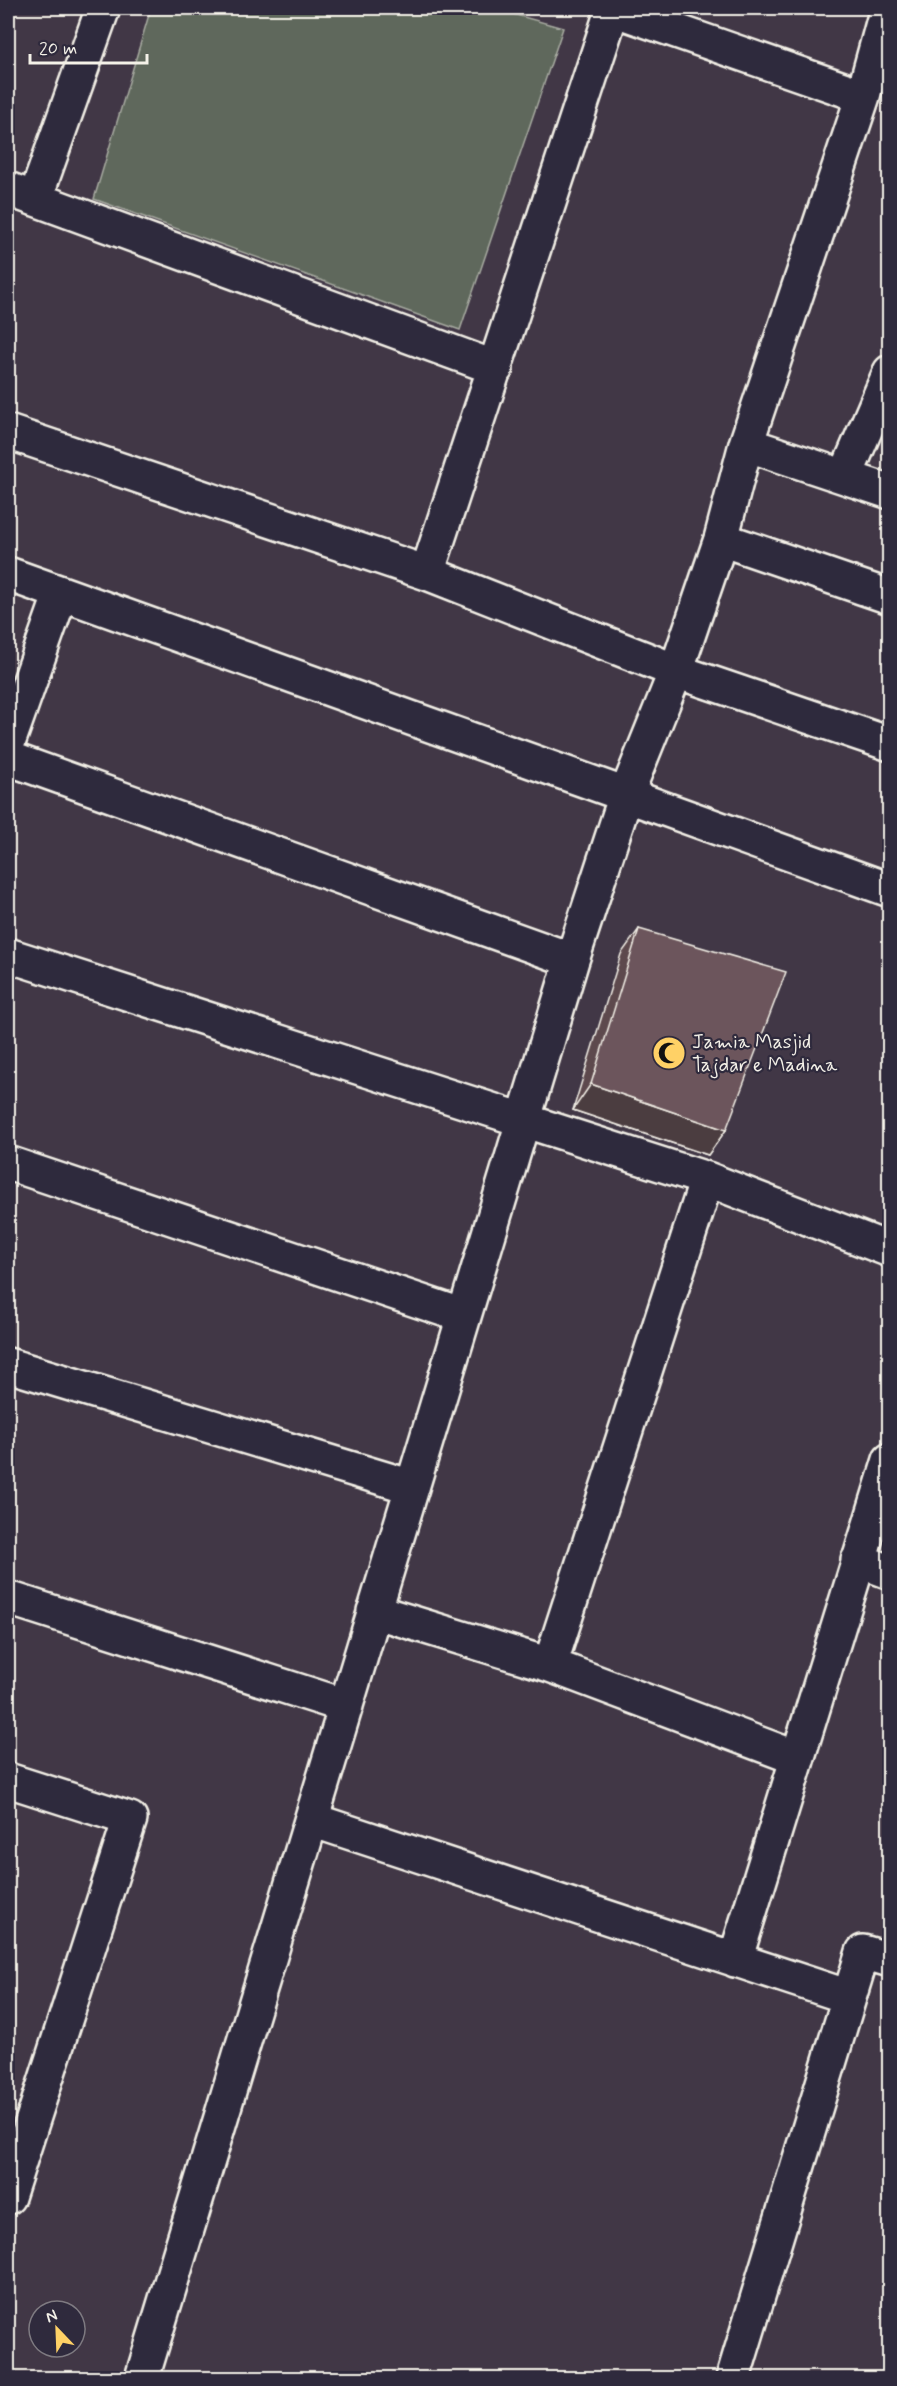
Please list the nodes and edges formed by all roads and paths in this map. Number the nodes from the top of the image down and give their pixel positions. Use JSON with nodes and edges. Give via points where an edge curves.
{"nodes":[{"id":1,"x":103,"y":8,"type":"edge"},
{"id":2,"x":611,"y":8,"type":"edge"},
{"id":3,"x":887,"y":8,"type":"edge"},
{"id":4,"x":863,"y":96,"type":"junction"},
{"id":5,"x":21,"y":194,"type":"edge"},
{"id":6,"x":496,"y":368,"type":"junction"},
{"id":7,"x":890,"y":372,"type":"edge"},
{"id":8,"x":8,"y":432,"type":"edge"},
{"id":9,"x":746,"y":444,"type":"junction"},
{"id":10,"x":845,"y":477,"type":"junction"},
{"id":11,"x":890,"y":492,"type":"edge"},
{"id":12,"x":721,"y":539,"type":"junction"},
{"id":13,"x":427,"y":573,"type":"junction"},
{"id":14,"x":8,"y":574,"type":"edge"},
{"id":15,"x":61,"y":593,"type":"junction"},
{"id":16,"x":890,"y":597,"type":"edge"},
{"id":17,"x":676,"y":671,"type":"junction"},
{"id":18,"x":8,"y":743,"type":"edge"},
{"id":19,"x":890,"y":744,"type":"edge"},
{"id":20,"x":8,"y":758,"type":"edge"},
{"id":21,"x":626,"y":795,"type":"junction"},
{"id":22,"x":890,"y":890,"type":"edge"},
{"id":23,"x":8,"y":955,"type":"edge"},
{"id":24,"x":572,"y":960,"type":"junction"},
{"id":25,"x":524,"y":1120,"type":"junction"},
{"id":26,"x":8,"y":1163,"type":"edge"},
{"id":27,"x":707,"y":1179,"type":"junction"},
{"id":28,"x":890,"y":1250,"type":"edge"},
{"id":29,"x":464,"y":1316,"type":"junction"},
{"id":30,"x":8,"y":1365,"type":"edge"},
{"id":31,"x":890,"y":1460,"type":"edge"},
{"id":32,"x":412,"y":1487,"type":"junction"},
{"id":33,"x":858,"y":1560,"type":"junction"},
{"id":34,"x":890,"y":1572,"type":"edge"},
{"id":35,"x":8,"y":1598,"type":"edge"},
{"id":36,"x":374,"y":1611,"type":"junction"},
{"id":37,"x":550,"y":1665,"type":"junction"},
{"id":38,"x":346,"y":1706,"type":"junction"},
{"id":39,"x":797,"y":1758,"type":"junction"},
{"id":40,"x":8,"y":1780,"type":"edge"},
{"id":41,"x":312,"y":1820,"type":"junction"},
{"id":42,"x":735,"y":1959,"type":"junction"},
{"id":43,"x":890,"y":1960,"type":"edge"},
{"id":44,"x":849,"y":1997,"type":"junction"},
{"id":45,"x":8,"y":2197,"type":"edge"},
{"id":46,"x":142,"y":2379,"type":"edge"},
{"id":47,"x":733,"y":2379,"type":"edge"}],
"edges":[{"from":1,"to":5,"type":"street"},
{"from":2,"to":4,"type":"street"},
{"from":2,"to":6,"type":"street"},
{"from":3,"to":4,"type":"street"},
{"from":4,"to":9,"type":"street"},
{"from":5,"to":6,"type":"street"},
{"from":6,"to":13,"type":"street"},
{"from":7,"to":10,"type":"street"},
{"from":8,"to":13,"type":"street"},
{"from":9,"to":10,"type":"street"},
{"from":9,"to":12,"type":"street"},
{"from":10,"to":11,"type":"street"},
{"from":12,"to":16,"type":"street"},
{"from":12,"to":17,"type":"street"},
{"from":13,"to":17,"type":"street"},
{"from":14,"to":15,"type":"street"},
{"from":15,"to":18,"type":"street"},
{"from":15,"to":21,"type":"street"},
{"from":17,"to":19,"type":"street"},
{"from":17,"to":21,"type":"street"},
{"from":20,"to":24,"type":"street"},
{"from":21,"to":22,"type":"street"},
{"from":21,"to":24,"type":"street"},
{"from":23,"to":25,"type":"street"},
{"from":24,"to":25,"type":"street"},
{"from":25,"to":27,"type":"street"},
{"from":25,"to":29,"type":"street"},
{"from":26,"to":29,"type":"street"},
{"from":27,"to":28,"type":"street"},
{"from":27,"to":37,"type":"street"},
{"from":29,"to":32,"type":"street"},
{"from":30,"to":32,"type":"street"},
{"from":31,"to":33,"type":"street"},
{"from":32,"to":36,"type":"street"},
{"from":33,"to":34,"type":"street"},
{"from":33,"to":39,"type":"street"},
{"from":35,"to":38,"type":"street"},
{"from":36,"to":37,"type":"street"},
{"from":36,"to":38,"type":"street"},
{"from":37,"to":39,"type":"street"},
{"from":38,"to":41,"type":"street"},
{"from":39,"to":42,"type":"street"},
{"from":40,"to":45,"type":"street","via":[[130,1820]]},
{"from":41,"to":42,"type":"street"},
{"from":41,"to":46,"type":"street"},
{"from":42,"to":44,"type":"street"},
{"from":43,"to":44,"type":"street","via":[[863,1952]]},
{"from":44,"to":47,"type":"street"}]}
